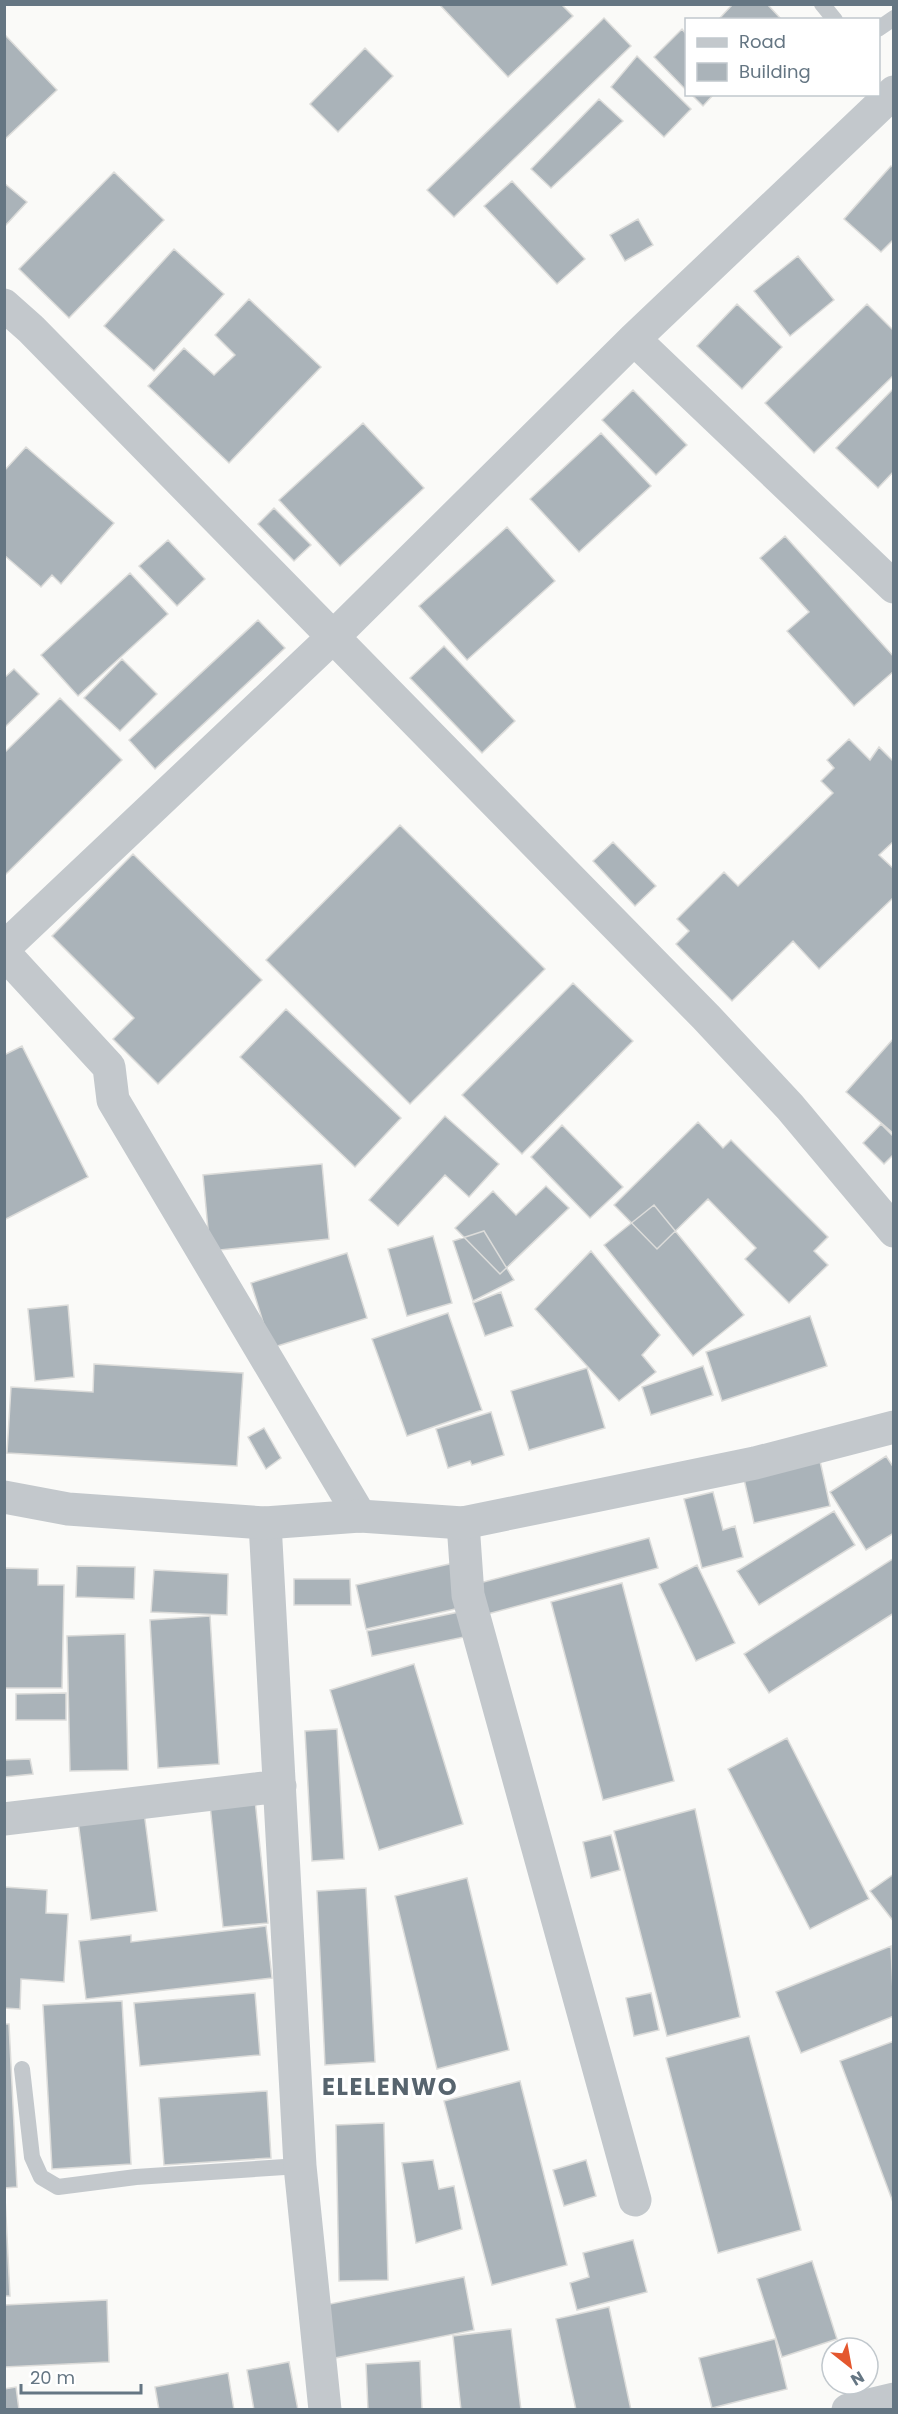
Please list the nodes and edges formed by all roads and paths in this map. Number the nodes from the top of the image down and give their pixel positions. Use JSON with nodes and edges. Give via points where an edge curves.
{"nodes":[{"id":1,"x":822,"y":4,"type":"edge"},
{"id":2,"x":833,"y":18,"type":"edge"},
{"id":3,"x":894,"y":18,"type":"edge"},
{"id":4,"x":880,"y":28,"type":"edge"},
{"id":5,"x":894,"y":92,"type":"edge"},
{"id":6,"x":4,"y":305,"type":"edge"},
{"id":7,"x":634,"y":339,"type":"junction"},
{"id":8,"x":894,"y":587,"type":"edge"},
{"id":9,"x":333,"y":637,"type":"junction"},
{"id":10,"x":4,"y":948,"type":"edge"},
{"id":11,"x":4,"y":953,"type":"edge"},
{"id":12,"x":894,"y":1231,"type":"edge"},
{"id":13,"x":894,"y":1427,"type":"edge"},
{"id":14,"x":4,"y":1497,"type":"edge"},
{"id":15,"x":360,"y":1516,"type":"junction"},
{"id":16,"x":265,"y":1523,"type":"junction"},
{"id":17,"x":463,"y":1523,"type":"junction"},
{"id":18,"x":280,"y":1786,"type":"junction"},
{"id":19,"x":4,"y":1818,"type":"edge"},
{"id":20,"x":22,"y":2069,"type":"dead end"},
{"id":21,"x":300,"y":2166,"type":"junction"},
{"id":22,"x":635,"y":2200,"type":"dead end"},
{"id":23,"x":894,"y":2399,"type":"edge"},
{"id":24,"x":325,"y":2409,"type":"edge"},
{"id":25,"x":848,"y":2409,"type":"edge"}],
"edges":[{"from":1,"to":2,"type":"lane"},
{"from":3,"to":4,"type":"lane"},
{"from":5,"to":7,"type":"street"},
{"from":6,"to":9,"type":"street"},
{"from":7,"to":8,"type":"street"},
{"from":7,"to":9,"type":"street"},
{"from":9,"to":10,"type":"street"},
{"from":9,"to":12,"type":"street","via":[[706,1017],[790,1107]]},
{"from":11,"to":15,"type":"street","via":[[109,1067],[113,1100]]},
{"from":13,"to":17,"type":"street","via":[[755,1462]]},
{"from":14,"to":16,"type":"street","via":[[68,1509]]},
{"from":15,"to":16,"type":"street"},
{"from":15,"to":17,"type":"street"},
{"from":16,"to":18,"type":"street"},
{"from":17,"to":22,"type":"street","via":[[468,1595]]},
{"from":18,"to":19,"type":"street"},
{"from":18,"to":21,"type":"street"},
{"from":20,"to":21,"type":"lane","via":[[32,2157],[41,2176],[58,2187],[136,2177]]},
{"from":21,"to":24,"type":"street"},
{"from":23,"to":25,"type":"street"}]}
